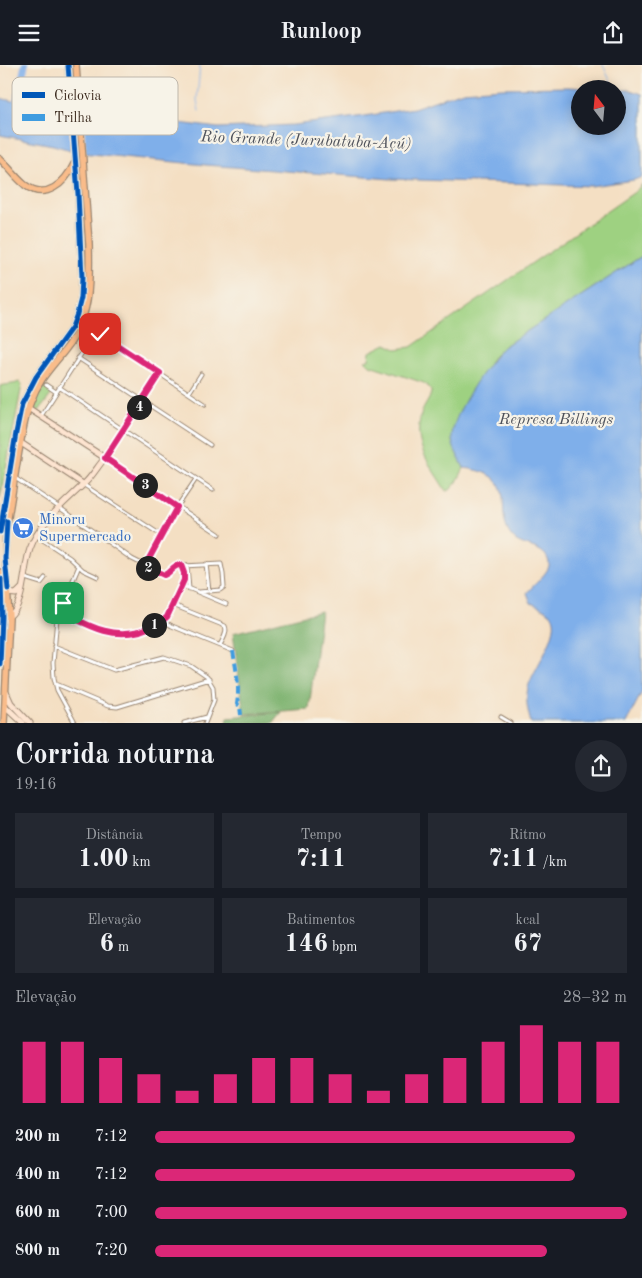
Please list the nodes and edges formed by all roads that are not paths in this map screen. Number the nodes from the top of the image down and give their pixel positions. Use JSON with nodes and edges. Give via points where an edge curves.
{"nodes":[{"id":1,"x":73,"y":135,"type":"edge"},
{"id":2,"x":81,"y":135,"type":"edge"},
{"id":3,"x":0,"y":159,"type":"edge"},
{"id":4,"x":75,"y":162,"type":"junction"},
{"id":5,"x":78,"y":314,"type":"junction"},
{"id":6,"x":81,"y":321,"type":"junction"},
{"id":7,"x":78,"y":358,"type":"junction"},
{"id":8,"x":160,"y":373,"type":"junction"},
{"id":9,"x":201,"y":374,"type":"dead end"},
{"id":10,"x":46,"y":385,"type":"dead end"},
{"id":11,"x":59,"y":387,"type":"junction"},
{"id":12,"x":56,"y":392,"type":"junction"},
{"id":13,"x":189,"y":393,"type":"junction"},
{"id":14,"x":142,"y":402,"type":"junction"},
{"id":15,"x":205,"y":403,"type":"dead end"},
{"id":16,"x":25,"y":406,"type":"junction"},
{"id":17,"x":42,"y":416,"type":"junction"},
{"id":18,"x":123,"y":430,"type":"junction"},
{"id":19,"x":16,"y":433,"type":"junction"},
{"id":20,"x":21,"y":443,"type":"junction"},
{"id":21,"x":210,"y":445,"type":"dead end"},
{"id":22,"x":105,"y":458,"type":"junction"},
{"id":23,"x":14,"y":478,"type":"junction"},
{"id":24,"x":196,"y":479,"type":"junction"},
{"id":25,"x":83,"y":484,"type":"junction"},
{"id":26,"x":213,"y":490,"type":"dead end"},
{"id":27,"x":177,"y":507,"type":"junction"},
{"id":28,"x":60,"y":508,"type":"junction"},
{"id":29,"x":0,"y":532,"type":"edge"},
{"id":30,"x":219,"y":534,"type":"dead end"},
{"id":31,"x":161,"y":535,"type":"junction"},
{"id":32,"x":36,"y":536,"type":"junction"},
{"id":33,"x":206,"y":564,"type":"junction"},
{"id":34,"x":145,"y":566,"type":"junction"},
{"id":35,"x":183,"y":566,"type":"junction"},
{"id":36,"x":187,"y":566,"type":"junction"},
{"id":37,"x":79,"y":567,"type":"junction"},
{"id":38,"x":0,"y":572,"type":"edge"},
{"id":39,"x":98,"y":577,"type":"dead end"},
{"id":40,"x":25,"y":578,"type":"junction"},
{"id":41,"x":45,"y":578,"type":"dead end"},
{"id":42,"x":181,"y":585,"type":"junction"},
{"id":43,"x":23,"y":588,"type":"junction"},
{"id":44,"x":189,"y":589,"type":"junction"},
{"id":45,"x":209,"y":591,"type":"junction"},
{"id":46,"x":6,"y":593,"type":"edge"},
{"id":47,"x":199,"y":593,"type":"junction"},
{"id":48,"x":226,"y":604,"type":"dead end"},
{"id":49,"x":173,"y":605,"type":"junction"},
{"id":50,"x":16,"y":607,"type":"junction"},
{"id":51,"x":59,"y":611,"type":"junction"},
{"id":52,"x":4,"y":616,"type":"edge"},
{"id":53,"x":163,"y":621,"type":"junction"},
{"id":54,"x":220,"y":645,"type":"junction"},
{"id":55,"x":54,"y":646,"type":"junction"},
{"id":56,"x":233,"y":651,"type":"dead end"},
{"id":57,"x":0,"y":664,"type":"edge"},
{"id":58,"x":209,"y":679,"type":"junction"},
{"id":59,"x":56,"y":684,"type":"junction"},
{"id":60,"x":5,"y":690,"type":"junction"},
{"id":61,"x":0,"y":701,"type":"edge"},
{"id":62,"x":5,"y":706,"type":"junction"},
{"id":63,"x":207,"y":717,"type":"junction"},
{"id":64,"x":501,"y":717,"type":"dead end"},
{"id":65,"x":4,"y":723,"type":"edge"},
{"id":66,"x":29,"y":723,"type":"edge"},
{"id":67,"x":74,"y":723,"type":"edge"},
{"id":68,"x":184,"y":723,"type":"edge"},
{"id":69,"x":205,"y":723,"type":"edge"},
{"id":70,"x":512,"y":723,"type":"edge"}],
"edges":[{"from":1,"to":4,"type":"main road"},
{"from":2,"to":6,"type":"main road","via":[[90,284]]},
{"from":3,"to":4,"type":"main road","via":[[25,185],[36,190],[59,186]]},
{"from":4,"to":5,"type":"main road","via":[[82,285]]},
{"from":5,"to":6,"type":"main road"},
{"from":5,"to":16,"type":"main road","via":[[66,337],[36,377]]},
{"from":6,"to":16,"type":"main road","via":[[70,344],[40,381]]},
{"from":7,"to":8,"type":"street","via":[[95,335],[100,334]]},
{"from":7,"to":11,"type":"street"},
{"from":7,"to":14,"type":"street"},
{"from":8,"to":13,"type":"street"},
{"from":8,"to":14,"type":"street"},
{"from":9,"to":13,"type":"street"},
{"from":10,"to":12,"type":"street"},
{"from":11,"to":12,"type":"street"},
{"from":11,"to":18,"type":"street"},
{"from":12,"to":17,"type":"street"},
{"from":13,"to":15,"type":"street"},
{"from":14,"to":18,"type":"street"},
{"from":14,"to":21,"type":"street"},
{"from":16,"to":17,"type":"street"},
{"from":16,"to":19,"type":"main road"},
{"from":16,"to":20,"type":"main road"},
{"from":17,"to":22,"type":"street"},
{"from":18,"to":22,"type":"street"},
{"from":18,"to":24,"type":"street"},
{"from":19,"to":20,"type":"main road"},
{"from":19,"to":29,"type":"main road"},
{"from":20,"to":23,"type":"main road"},
{"from":20,"to":25,"type":"street"},
{"from":22,"to":25,"type":"street"},
{"from":22,"to":27,"type":"street"},
{"from":23,"to":28,"type":"street"},
{"from":23,"to":46,"type":"main road","via":[[5,547]]},
{"from":24,"to":26,"type":"street"},
{"from":24,"to":27,"type":"street"},
{"from":25,"to":28,"type":"street"},
{"from":25,"to":31,"type":"street"},
{"from":27,"to":30,"type":"street"},
{"from":27,"to":31,"type":"street"},
{"from":28,"to":32,"type":"street"},
{"from":28,"to":34,"type":"street"},
{"from":31,"to":34,"type":"street"},
{"from":32,"to":37,"type":"street"},
{"from":32,"to":40,"type":"street","via":[[28,552]]},
{"from":33,"to":36,"type":"street"},
{"from":33,"to":45,"type":"street"},
{"from":33,"to":45,"type":"street","via":[[221,564],[223,574],[224,587]]},
{"from":34,"to":35,"type":"street","via":[[164,575],[178,565]]},
{"from":35,"to":36,"type":"street"},
{"from":35,"to":42,"type":"street"},
{"from":36,"to":44,"type":"street"},
{"from":37,"to":39,"type":"street"},
{"from":37,"to":51,"type":"street"},
{"from":38,"to":46,"type":"main road"},
{"from":40,"to":41,"type":"street","via":[[41,583]]},
{"from":40,"to":43,"type":"street"},
{"from":42,"to":44,"type":"street"},
{"from":42,"to":49,"type":"street"},
{"from":43,"to":46,"type":"street"},
{"from":43,"to":50,"type":"street"},
{"from":44,"to":47,"type":"street"},
{"from":45,"to":47,"type":"street"},
{"from":46,"to":50,"type":"street","via":[[16,598]]},
{"from":46,"to":52,"type":"main road"},
{"from":47,"to":48,"type":"street"},
{"from":49,"to":53,"type":"street"},
{"from":49,"to":54,"type":"street","via":[[225,626]]},
{"from":50,"to":52,"type":"street"},
{"from":51,"to":53,"type":"street","via":[[114,634],[144,630]]},
{"from":51,"to":55,"type":"street"},
{"from":52,"to":57,"type":"main road"},
{"from":52,"to":60,"type":"main road"},
{"from":53,"to":54,"type":"street"},
{"from":54,"to":56,"type":"street"},
{"from":55,"to":58,"type":"street","via":[[114,670],[169,657],[198,670]]},
{"from":55,"to":59,"type":"street"},
{"from":58,"to":59,"type":"street","via":[[117,707]]},
{"from":58,"to":63,"type":"street","via":[[214,696]]},
{"from":59,"to":67,"type":"street"},
{"from":60,"to":62,"type":"main road"},
{"from":60,"to":66,"type":"street","via":[[11,703]]},
{"from":61,"to":62,"type":"main road"},
{"from":62,"to":65,"type":"main road"},
{"from":62,"to":66,"type":"street"},
{"from":63,"to":68,"type":"street"},
{"from":63,"to":69,"type":"street"},
{"from":64,"to":70,"type":"street"}]}
